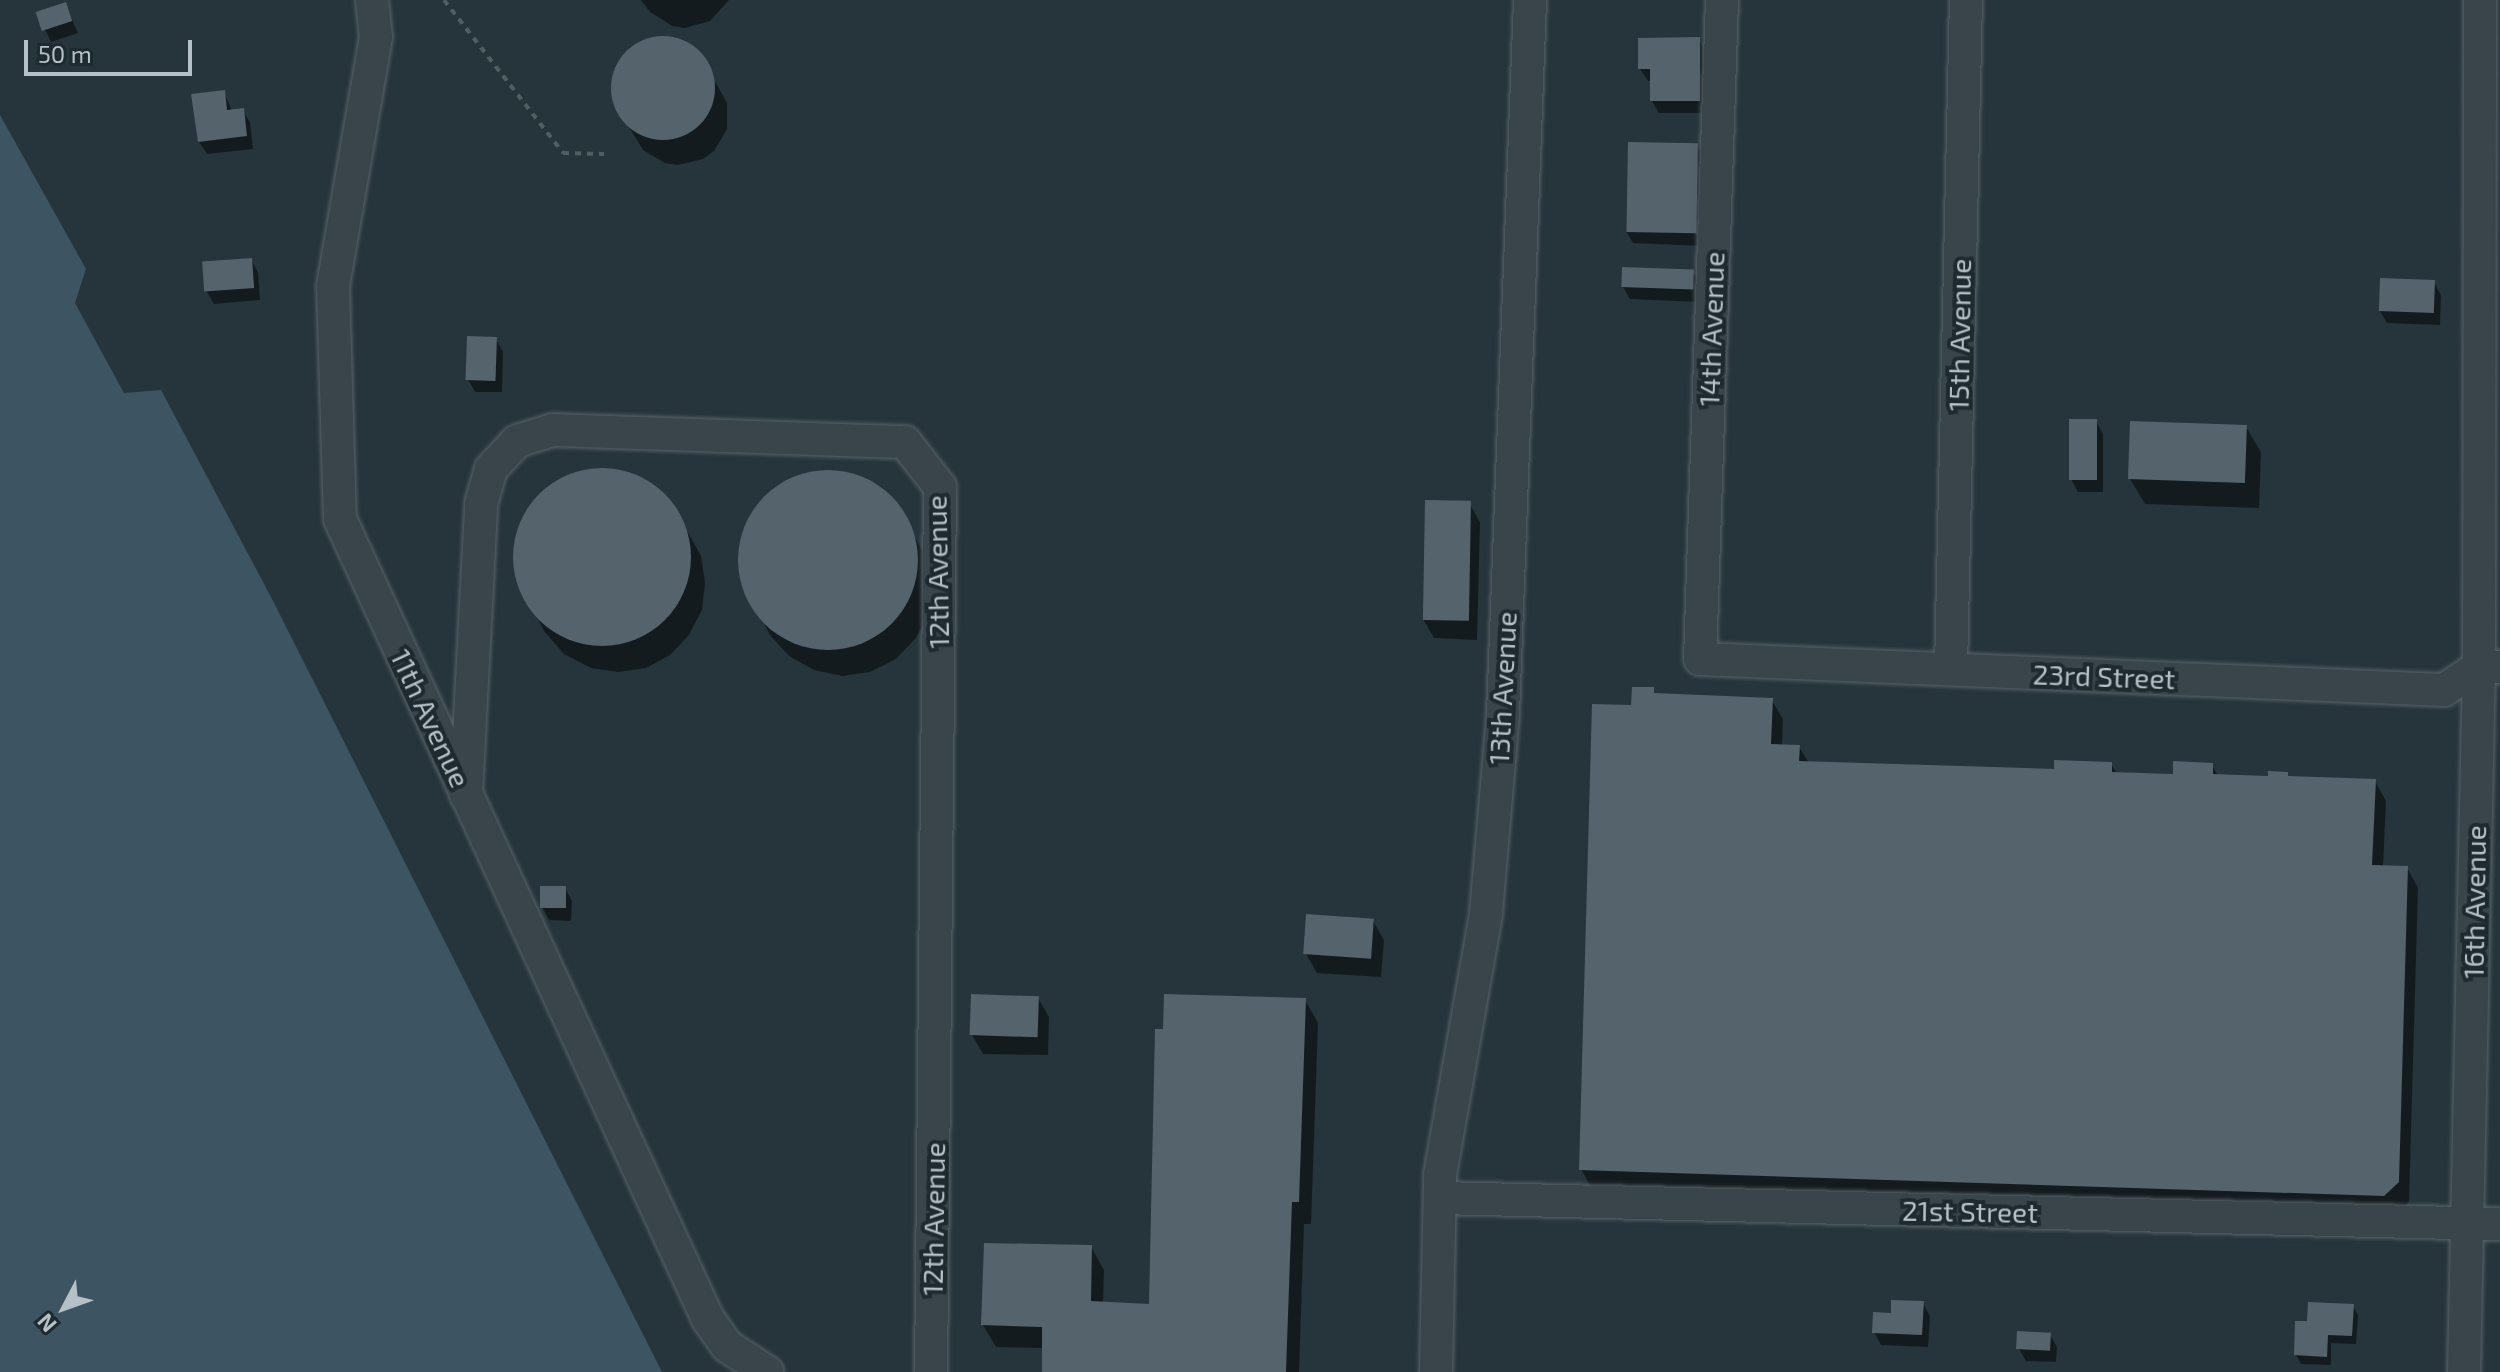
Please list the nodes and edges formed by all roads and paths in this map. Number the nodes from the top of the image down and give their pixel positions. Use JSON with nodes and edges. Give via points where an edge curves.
{"nodes":[{"id":1,"x":372,"y":0,"type":"edge"},
{"id":2,"x":444,"y":0,"type":"edge"},
{"id":3,"x":1530,"y":0,"type":"edge"},
{"id":4,"x":1722,"y":0,"type":"edge"},
{"id":5,"x":1966,"y":0,"type":"edge"},
{"id":6,"x":2480,"y":0,"type":"edge"},
{"id":7,"x":2490,"y":43,"type":"edge"},
{"id":8,"x":604,"y":154,"type":"dead end"},
{"id":9,"x":1700,"y":659,"type":"joint"},
{"id":10,"x":2490,"y":667,"type":"edge"},
{"id":11,"x":1951,"y":669,"type":"junction"},
{"id":12,"x":466,"y":795,"type":"junction"},
{"id":13,"x":1440,"y":1198,"type":"junction"},
{"id":14,"x":2484,"y":1223,"type":"edge"},
{"id":15,"x":767,"y":1372,"type":"edge"},
{"id":16,"x":931,"y":1372,"type":"edge"},
{"id":17,"x":1436,"y":1372,"type":"edge"},
{"id":18,"x":2464,"y":1372,"type":"edge"}],
"edges":[{"from":1,"to":12,"type":"lane","name":"11th Avenue","via":[[376,37],[333,286],[340,519]]},
{"from":2,"to":8,"type":"path","via":[[563,153]]},
{"from":3,"to":13,"type":"lane","name":"13th Avenue","via":[[1503,714],[1486,913]]},
{"from":4,"to":9,"type":"lane","name":"14th Avenue"},
{"from":5,"to":11,"type":"lane","name":"15th Avenue"},
{"from":6,"to":7,"type":"lane","name":"16th Avenue"},
{"from":7,"to":10,"type":"lane","name":"16th Avenue"},
{"from":9,"to":11,"type":"lane","name":"23rd Street"},
{"from":10,"to":11,"type":"lane","name":"23rd Street","via":[[2444,690]]},
{"from":10,"to":14,"type":"lane","name":"16th Avenue"},
{"from":12,"to":15,"type":"lane","name":"11th Avenue","via":[[708,1319],[727,1346]]},
{"from":12,"to":16,"type":"lane","name":"12th Avenue","via":[[481,504],[491,469],[517,441],[553,430],[905,442],[940,487]]},
{"from":13,"to":14,"type":"lane","name":"21st Street"},
{"from":13,"to":17,"type":"lane","name":"13th Avenue"},
{"from":14,"to":18,"type":"lane","name":"16th Avenue"}]}
